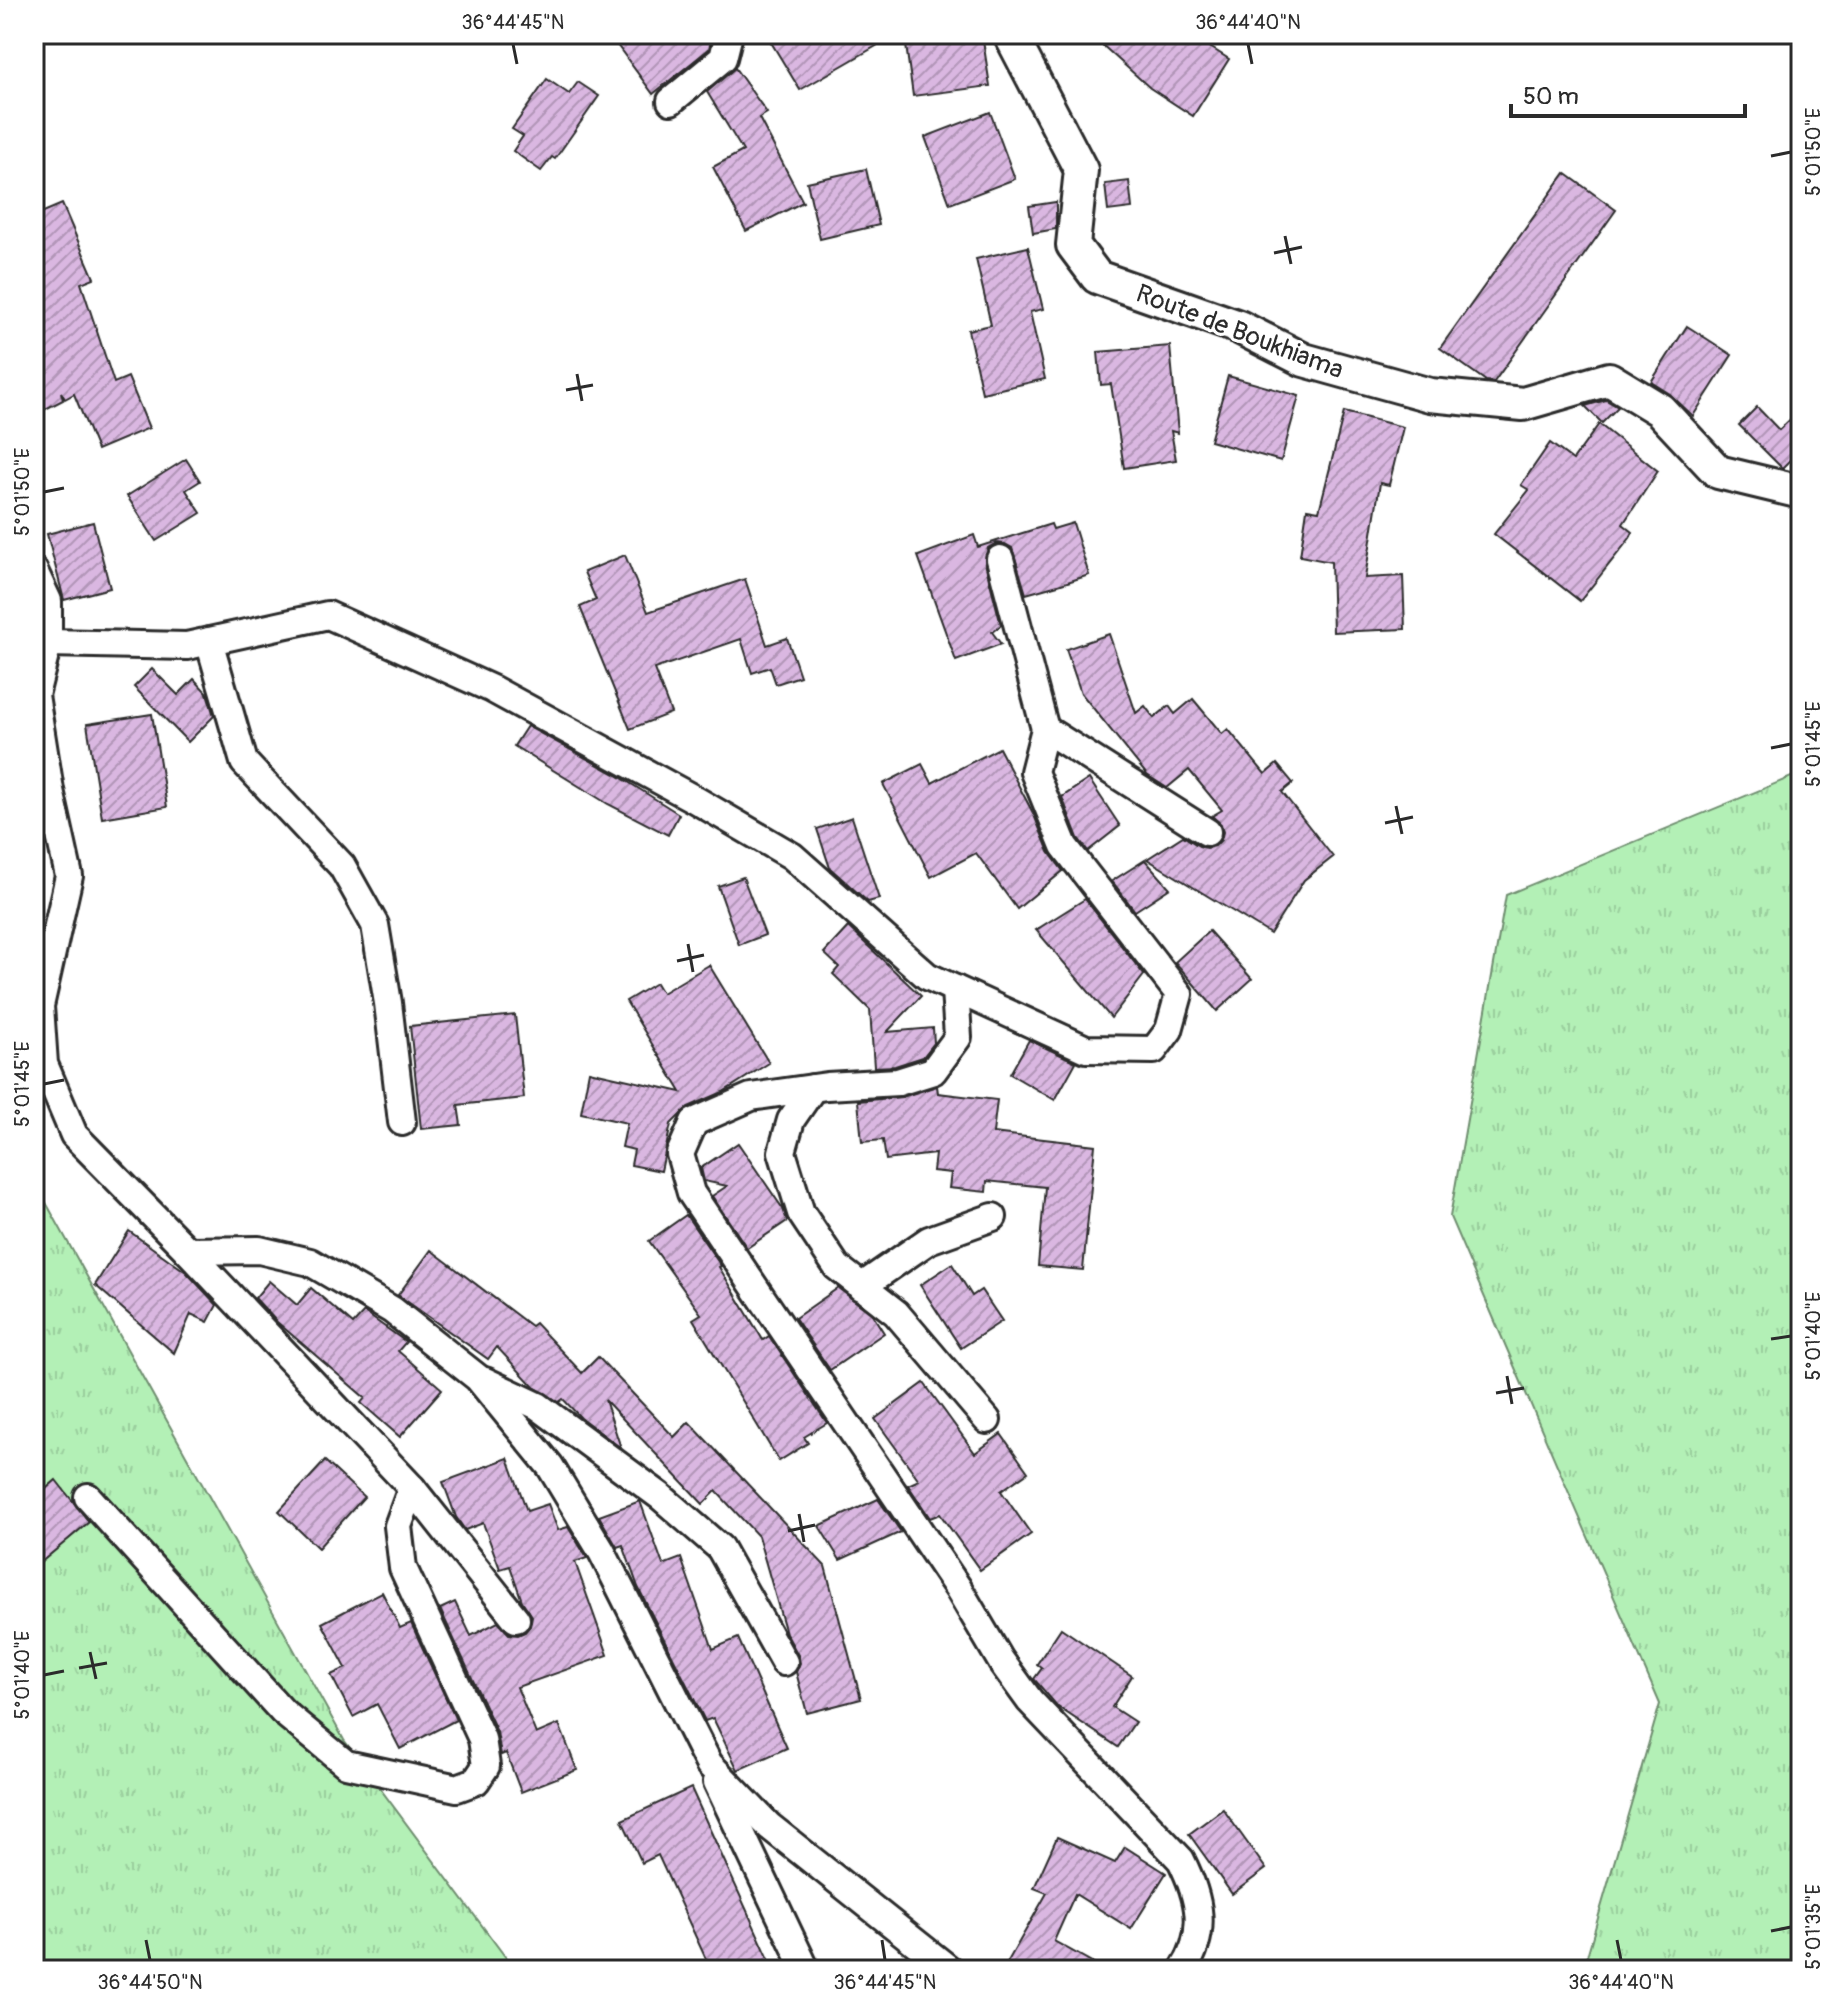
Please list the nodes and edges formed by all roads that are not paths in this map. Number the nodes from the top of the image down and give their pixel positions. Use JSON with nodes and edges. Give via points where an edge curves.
{"nodes":[{"id":1,"x":729,"y":34,"type":"edge"},
{"id":2,"x":1010,"y":34,"type":"edge"},
{"id":3,"x":671,"y":101,"type":"dead end"},
{"id":4,"x":1801,"y":492,"type":"edge"},
{"id":5,"x":1000,"y":559,"type":"dead end"},
{"id":6,"x":34,"y":571,"type":"edge"},
{"id":7,"x":209,"y":641,"type":"junction"},
{"id":8,"x":48,"y":643,"type":"junction"},
{"id":9,"x":1045,"y":729,"type":"junction"},
{"id":10,"x":1207,"y":832,"type":"dead end"},
{"id":11,"x":955,"y":989,"type":"junction"},
{"id":12,"x":813,"y":1088,"type":"junction"},
{"id":13,"x":402,"y":1122,"type":"dead end"},
{"id":14,"x":993,"y":1217,"type":"dead end"},
{"id":15,"x":188,"y":1251,"type":"junction"},
{"id":16,"x":861,"y":1287,"type":"junction"},
{"id":17,"x":478,"y":1378,"type":"junction"},
{"id":18,"x":987,"y":1420,"type":"dead end"},
{"id":19,"x":412,"y":1488,"type":"junction"},
{"id":20,"x":88,"y":1497,"type":"dead end"},
{"id":21,"x":516,"y":1619,"type":"dead end"},
{"id":22,"x":784,"y":1662,"type":"dead end"},
{"id":23,"x":709,"y":1764,"type":"junction"},
{"id":24,"x":806,"y":1970,"type":"edge"},
{"id":25,"x":950,"y":1970,"type":"edge"},
{"id":26,"x":1183,"y":1970,"type":"edge"}],
"edges":[{"from":1,"to":3,"type":"street","via":[[723,58]]},
{"from":2,"to":4,"type":"street","name":"Route de Boukhiama","via":[[1081,170],[1073,245],[1097,277],[1239,327],[1304,360],[1430,395],[1523,404],[1609,379],[1660,410],[1718,472]]},
{"from":5,"to":9,"type":"street"},
{"from":6,"to":8,"type":"street","via":[[48,601]]},
{"from":7,"to":8,"type":"street","via":[[187,646]]},
{"from":7,"to":11,"type":"street","via":[[328,615],[492,689],[792,856],[927,976]]},
{"from":7,"to":13,"type":"street","via":[[244,762],[342,866],[375,925]]},
{"from":8,"to":15,"type":"street","via":[[35,695],[69,876],[40,1006],[44,1064],[74,1135]]},
{"from":9,"to":10,"type":"street"},
{"from":9,"to":11,"type":"street","via":[[1034,772],[1064,846],[1179,994],[1169,1030],[1154,1050],[1086,1049]]},
{"from":11,"to":12,"type":"street","via":[[958,1037],[933,1071],[898,1082]]},
{"from":12,"to":16,"type":"street","via":[[791,1120],[782,1152],[801,1213],[837,1267]]},
{"from":12,"to":26,"type":"street","via":[[751,1097],[694,1122],[680,1154],[691,1193],[1030,1701],[1181,1860],[1195,1888],[1199,1933]]},
{"from":14,"to":16,"type":"street","via":[[929,1240]]},
{"from":15,"to":17,"type":"street","via":[[259,1250],[310,1262],[392,1310]]},
{"from":15,"to":19,"type":"street"},
{"from":16,"to":18,"type":"street","via":[[896,1313]]},
{"from":17,"to":22,"type":"street","via":[[538,1406],[660,1496],[720,1548]]},
{"from":17,"to":23,"type":"street","via":[[550,1466],[602,1552]]},
{"from":19,"to":20,"type":"street","via":[[398,1526],[403,1568],[482,1739],[486,1766],[476,1781],[457,1788],[346,1764],[283,1712]]},
{"from":19,"to":21,"type":"street"},
{"from":23,"to":24,"type":"street"},
{"from":23,"to":25,"type":"street","via":[[769,1826]]}]}
